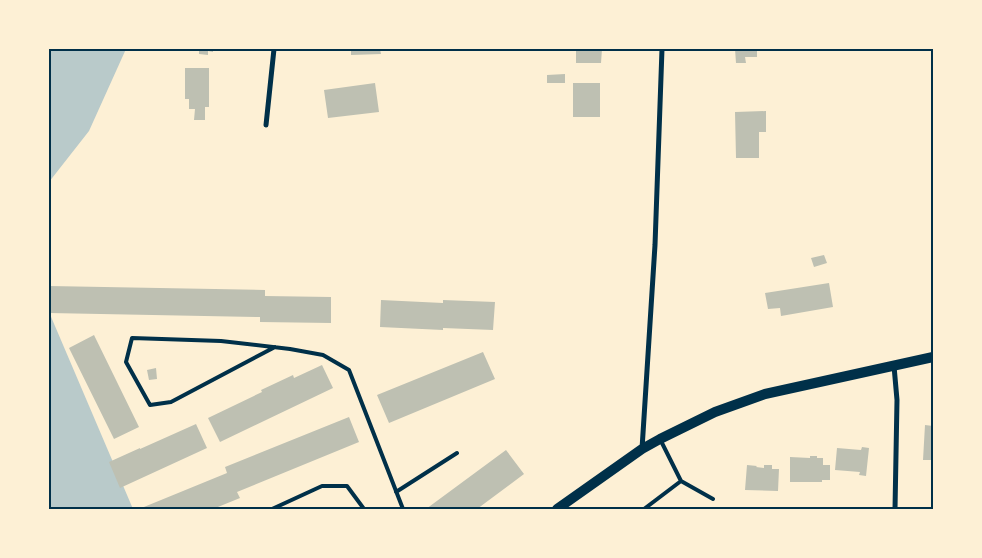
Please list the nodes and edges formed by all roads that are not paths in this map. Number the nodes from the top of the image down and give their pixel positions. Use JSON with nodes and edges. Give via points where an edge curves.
{"nodes":[{"id":1,"x":274,"y":49,"type":"edge"},
{"id":2,"x":662,"y":49,"type":"edge"},
{"id":3,"x":266,"y":125,"type":"dead end"},
{"id":4,"x":275,"y":347,"type":"junction"},
{"id":5,"x":933,"y":357,"type":"edge"},
{"id":6,"x":894,"y":365,"type":"junction"},
{"id":7,"x":660,"y":439,"type":"junction"},
{"id":8,"x":642,"y":450,"type":"junction"},
{"id":9,"x":457,"y":453,"type":"dead end"},
{"id":10,"x":681,"y":481,"type":"junction"},
{"id":11,"x":396,"y":492,"type":"junction"},
{"id":12,"x":713,"y":499,"type":"dead end"},
{"id":13,"x":272,"y":509,"type":"edge"},
{"id":14,"x":364,"y":509,"type":"edge"},
{"id":15,"x":403,"y":509,"type":"edge"},
{"id":16,"x":557,"y":509,"type":"edge"},
{"id":17,"x":644,"y":509,"type":"edge"},
{"id":18,"x":895,"y":509,"type":"edge"}],
"edges":[{"from":1,"to":3,"type":"street"},
{"from":2,"to":8,"type":"street","via":[[655,245]]},
{"from":4,"to":4,"type":"lane","via":[[221,341],[132,338],[126,362],[150,404],[171,402]]},
{"from":4,"to":11,"type":"lane","via":[[323,355],[350,370]]},
{"from":5,"to":6,"type":"main road"},
{"from":6,"to":7,"type":"main road","via":[[765,394],[714,412]]},
{"from":6,"to":18,"type":"street","via":[[897,400]]},
{"from":7,"to":8,"type":"main road"},
{"from":7,"to":10,"type":"lane"},
{"from":8,"to":16,"type":"main road"},
{"from":9,"to":11,"type":"lane"},
{"from":10,"to":12,"type":"lane"},
{"from":10,"to":17,"type":"lane"},
{"from":11,"to":15,"type":"lane"},
{"from":13,"to":14,"type":"lane","via":[[322,486],[347,486]]}]}
